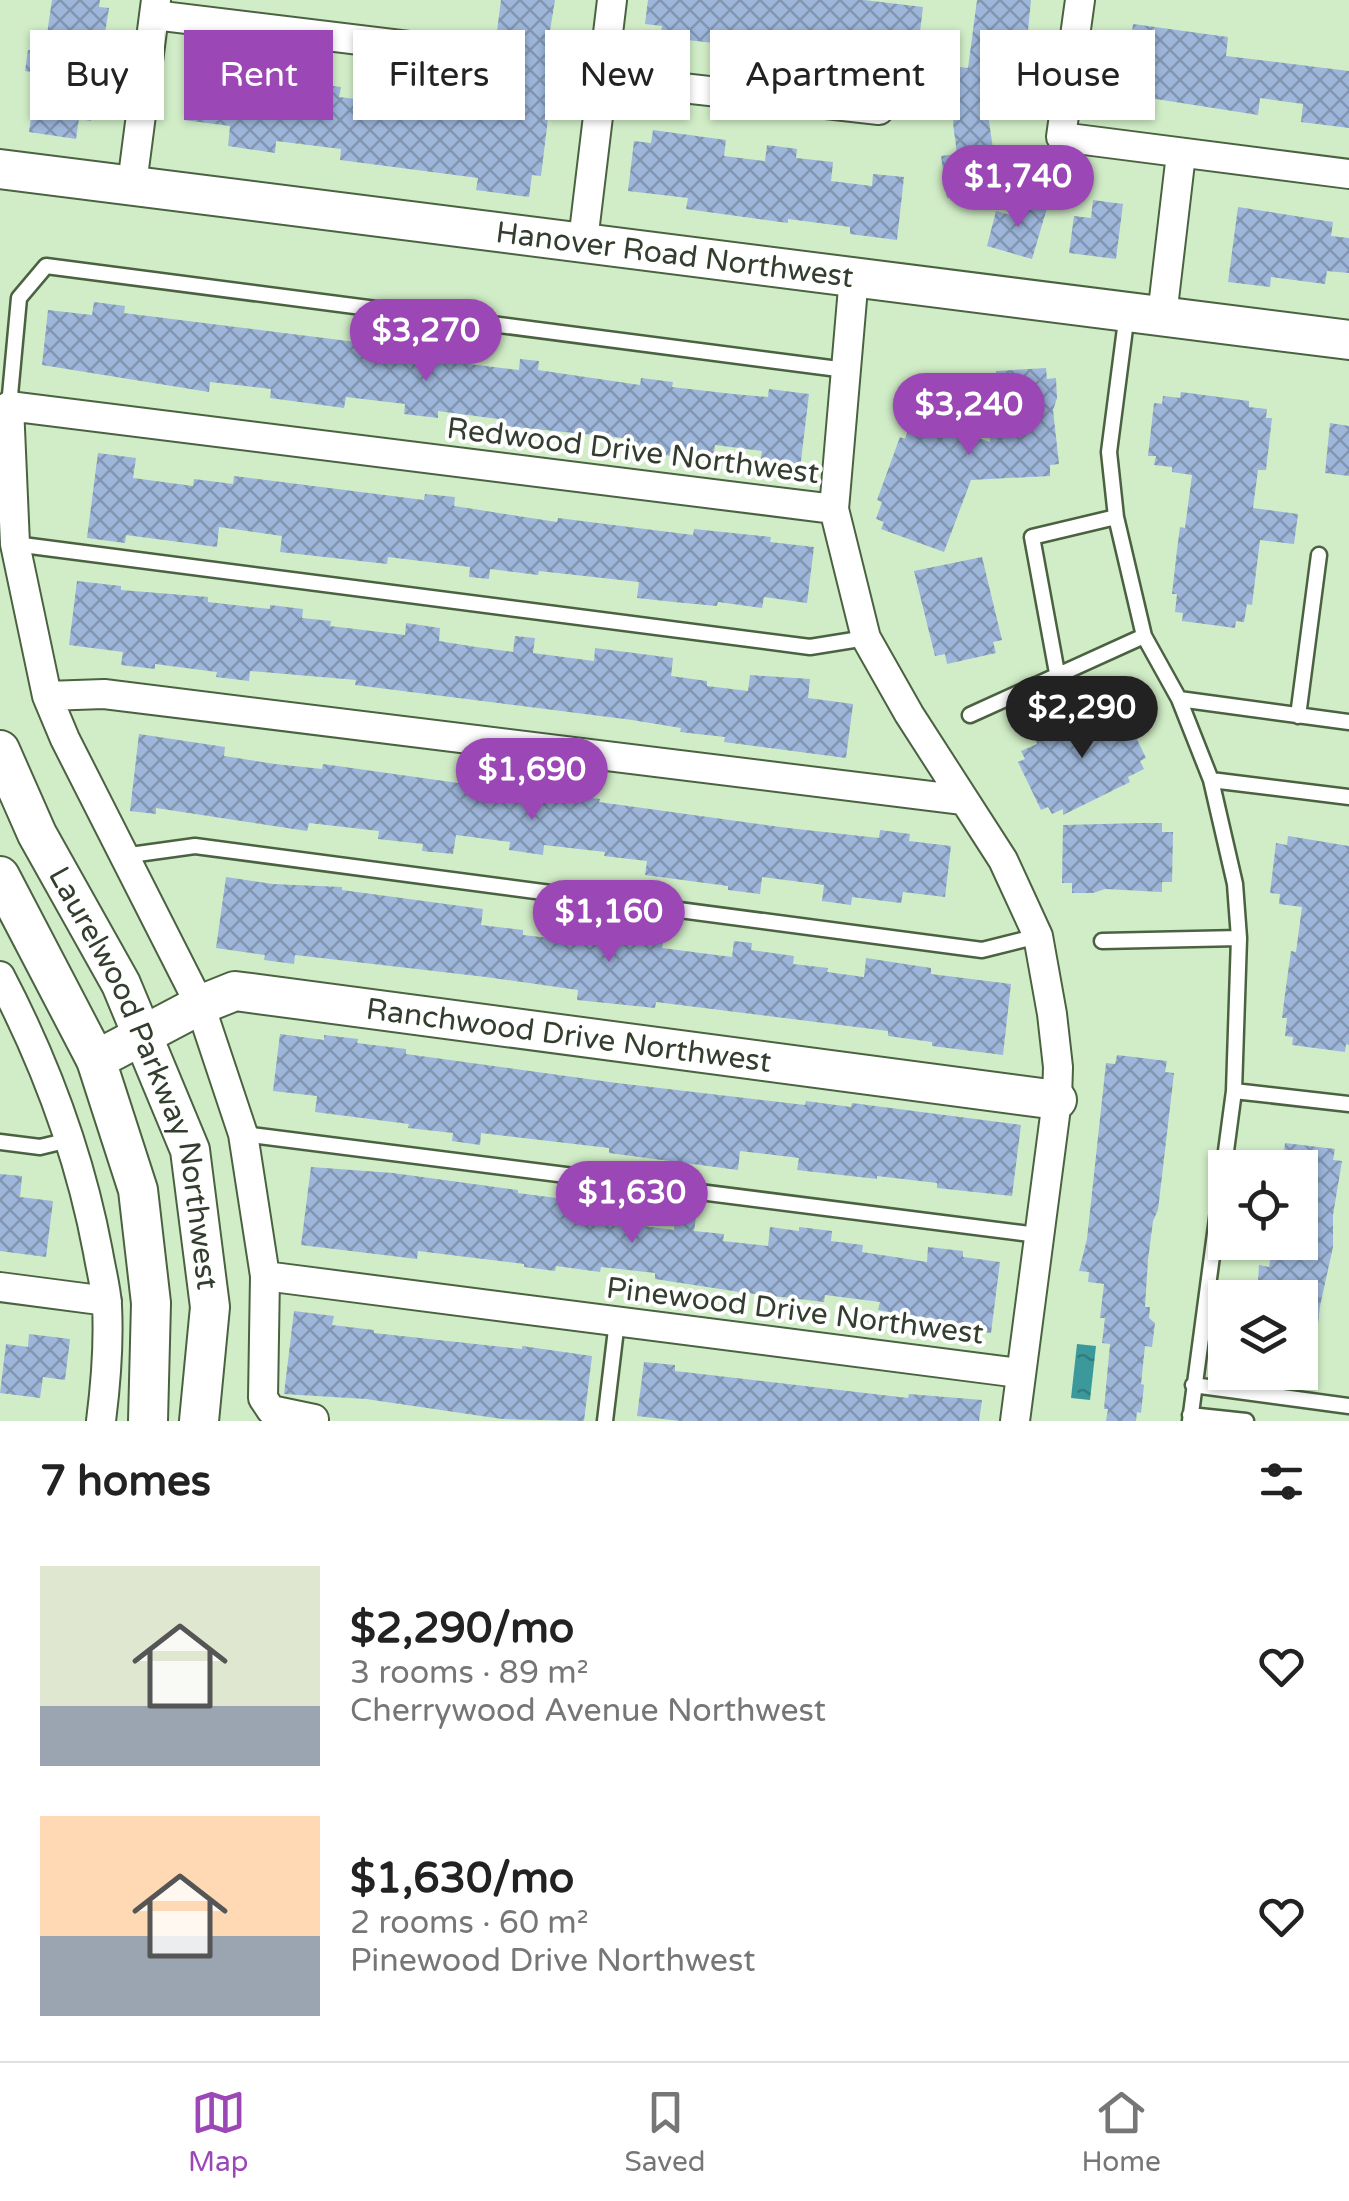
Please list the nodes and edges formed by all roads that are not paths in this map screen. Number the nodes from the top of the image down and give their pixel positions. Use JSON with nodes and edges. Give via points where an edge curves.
{"nodes":[{"id":1,"x":612,"y":0,"type":"edge"},
{"id":2,"x":1080,"y":0,"type":"edge"},
{"id":3,"x":155,"y":7,"type":"edge"},
{"id":4,"x":608,"y":30,"type":"edge"},
{"id":5,"x":353,"y":37,"type":"edge"},
{"id":6,"x":597,"y":120,"type":"edge"},
{"id":7,"x":1181,"y":154,"type":"junction"},
{"id":8,"x":0,"y":169,"type":"edge"},
{"id":9,"x":1349,"y":174,"type":"edge"},
{"id":10,"x":132,"y":184,"type":"junction"},
{"id":11,"x":583,"y":241,"type":"junction"},
{"id":12,"x":854,"y":276,"type":"junction"},
{"id":13,"x":1145,"y":314,"type":"junction"},
{"id":14,"x":1349,"y":340,"type":"edge"},
{"id":15,"x":846,"y":370,"type":"junction"},
{"id":16,"x":8,"y":406,"type":"junction"},
{"id":17,"x":834,"y":509,"type":"junction"},
{"id":18,"x":1116,"y":518,"type":"junction"},
{"id":19,"x":15,"y":544,"type":"junction"},
{"id":20,"x":1319,"y":554,"type":"dead end"},
{"id":21,"x":1144,"y":636,"type":"junction"},
{"id":22,"x":866,"y":638,"type":"junction"},
{"id":23,"x":1057,"y":673,"type":"junction"},
{"id":24,"x":47,"y":696,"type":"junction"},
{"id":25,"x":1179,"y":699,"type":"junction"},
{"id":26,"x":970,"y":715,"type":"dead end"},
{"id":27,"x":1298,"y":716,"type":"junction"},
{"id":28,"x":1349,"y":722,"type":"edge"},
{"id":29,"x":0,"y":750,"type":"edge"},
{"id":30,"x":1211,"y":780,"type":"junction"},
{"id":31,"x":1349,"y":797,"type":"edge"},
{"id":32,"x":964,"y":800,"type":"junction"},
{"id":33,"x":123,"y":856,"type":"junction"},
{"id":34,"x":0,"y":876,"type":"edge"},
{"id":35,"x":1038,"y":936,"type":"junction"},
{"id":36,"x":1239,"y":938,"type":"junction"},
{"id":37,"x":1102,"y":941,"type":"dead end"},
{"id":38,"x":1,"y":981,"type":"edge"},
{"id":39,"x":200,"y":1005,"type":"junction"},
{"id":40,"x":144,"y":1035,"type":"junction"},
{"id":41,"x":96,"y":1060,"type":"junction"},
{"id":42,"x":1234,"y":1091,"type":"junction"},
{"id":43,"x":1057,"y":1100,"type":"junction"},
{"id":44,"x":1349,"y":1104,"type":"edge"},
{"id":45,"x":243,"y":1134,"type":"junction"},
{"id":46,"x":69,"y":1140,"type":"junction"},
{"id":47,"x":0,"y":1142,"type":"edge"},
{"id":48,"x":1038,"y":1235,"type":"junction"},
{"id":49,"x":265,"y":1276,"type":"junction"},
{"id":50,"x":0,"y":1287,"type":"edge"},
{"id":51,"x":107,"y":1301,"type":"junction"},
{"id":52,"x":617,"y":1321,"type":"junction"},
{"id":53,"x":1019,"y":1372,"type":"junction"},
{"id":54,"x":1193,"y":1386,"type":"junction"},
{"id":55,"x":1349,"y":1406,"type":"edge"},
{"id":56,"x":1190,"y":1418,"type":"edge"},
{"id":57,"x":322,"y":1420,"type":"edge"},
{"id":58,"x":101,"y":1421,"type":"edge"},
{"id":59,"x":148,"y":1421,"type":"edge"},
{"id":60,"x":198,"y":1421,"type":"edge"},
{"id":61,"x":605,"y":1421,"type":"edge"},
{"id":62,"x":1015,"y":1421,"type":"edge"},
{"id":63,"x":1246,"y":1421,"type":"edge"}],
"edges":[{"from":1,"to":4,"type":"street"},
{"from":2,"to":7,"type":"street","via":[[1061,137]]},
{"from":3,"to":5,"type":"street"},
{"from":3,"to":10,"type":"street"},
{"from":6,"to":11,"type":"street"},
{"from":7,"to":9,"type":"street"},
{"from":7,"to":13,"type":"street"},
{"from":8,"to":10,"type":"street","name":"Hanover Road Northwest"},
{"from":10,"to":11,"type":"street","name":"Hanover Road Northwest"},
{"from":11,"to":12,"type":"street","name":"Hanover Road Northwest"},
{"from":12,"to":13,"type":"street","name":"Hanover Road Northwest"},
{"from":12,"to":15,"type":"street"},
{"from":13,"to":14,"type":"street","name":"Hanover Road Northwest"},
{"from":13,"to":18,"type":"lane","via":[[1109,452]]},
{"from":15,"to":16,"type":"lane","via":[[46,266],[20,298]]},
{"from":15,"to":17,"type":"street"},
{"from":16,"to":17,"type":"street","name":"Redwood Drive Northwest"},
{"from":16,"to":19,"type":"street"},
{"from":17,"to":22,"type":"street"},
{"from":18,"to":21,"type":"lane"},
{"from":18,"to":23,"type":"lane","via":[[1032,537]]},
{"from":19,"to":22,"type":"lane","via":[[810,647]]},
{"from":19,"to":24,"type":"street"},
{"from":20,"to":27,"type":"lane"},
{"from":21,"to":23,"type":"lane"},
{"from":21,"to":25,"type":"lane"},
{"from":22,"to":32,"type":"street"},
{"from":23,"to":26,"type":"lane"},
{"from":24,"to":32,"type":"street","via":[[104,694]]},
{"from":24,"to":33,"type":"street"},
{"from":25,"to":27,"type":"lane"},
{"from":25,"to":30,"type":"lane"},
{"from":27,"to":28,"type":"lane"},
{"from":29,"to":40,"type":"street","name":"Laurelwood Parkway Northwest"},
{"from":30,"to":31,"type":"lane"},
{"from":30,"to":36,"type":"lane","via":[[1236,884]]},
{"from":32,"to":35,"type":"street","via":[[1003,860]]},
{"from":33,"to":35,"type":"lane","via":[[195,846],[982,950]]},
{"from":33,"to":39,"type":"street"},
{"from":34,"to":41,"type":"street","name":"Laurelwood Parkway Northwest"},
{"from":35,"to":43,"type":"street"},
{"from":36,"to":37,"type":"lane"},
{"from":36,"to":42,"type":"lane"},
{"from":38,"to":46,"type":"street","via":[[40,1059]]},
{"from":39,"to":40,"type":"street","name":"Ranchwood Drive Northwest"},
{"from":39,"to":43,"type":"street","name":"Ranchwood Drive Northwest","via":[[235,991]]},
{"from":39,"to":45,"type":"street"},
{"from":40,"to":41,"type":"street","name":"Ranchwood Drive Northwest"},
{"from":40,"to":60,"type":"street","name":"Laurelwood Parkway Northwest","via":[[190,1150],[210,1307]]},
{"from":41,"to":59,"type":"street","name":"Laurelwood Parkway Northwest","via":[[138,1190],[151,1303]]},
{"from":42,"to":44,"type":"lane"},
{"from":42,"to":54,"type":"lane"},
{"from":43,"to":48,"type":"street"},
{"from":45,"to":48,"type":"lane"},
{"from":45,"to":49,"type":"street"},
{"from":46,"to":47,"type":"lane","via":[[40,1147]]},
{"from":46,"to":51,"type":"street"},
{"from":48,"to":53,"type":"street"},
{"from":49,"to":52,"type":"street","name":"Pinewood Drive Northwest"},
{"from":49,"to":57,"type":"street","via":[[263,1398],[271,1410]]},
{"from":50,"to":51,"type":"street"},
{"from":51,"to":58,"type":"street"},
{"from":52,"to":53,"type":"street","name":"Pinewood Drive Northwest"},
{"from":52,"to":61,"type":"lane"},
{"from":53,"to":62,"type":"street"},
{"from":54,"to":55,"type":"lane"},
{"from":54,"to":56,"type":"lane"},
{"from":56,"to":63,"type":"lane"}]}
